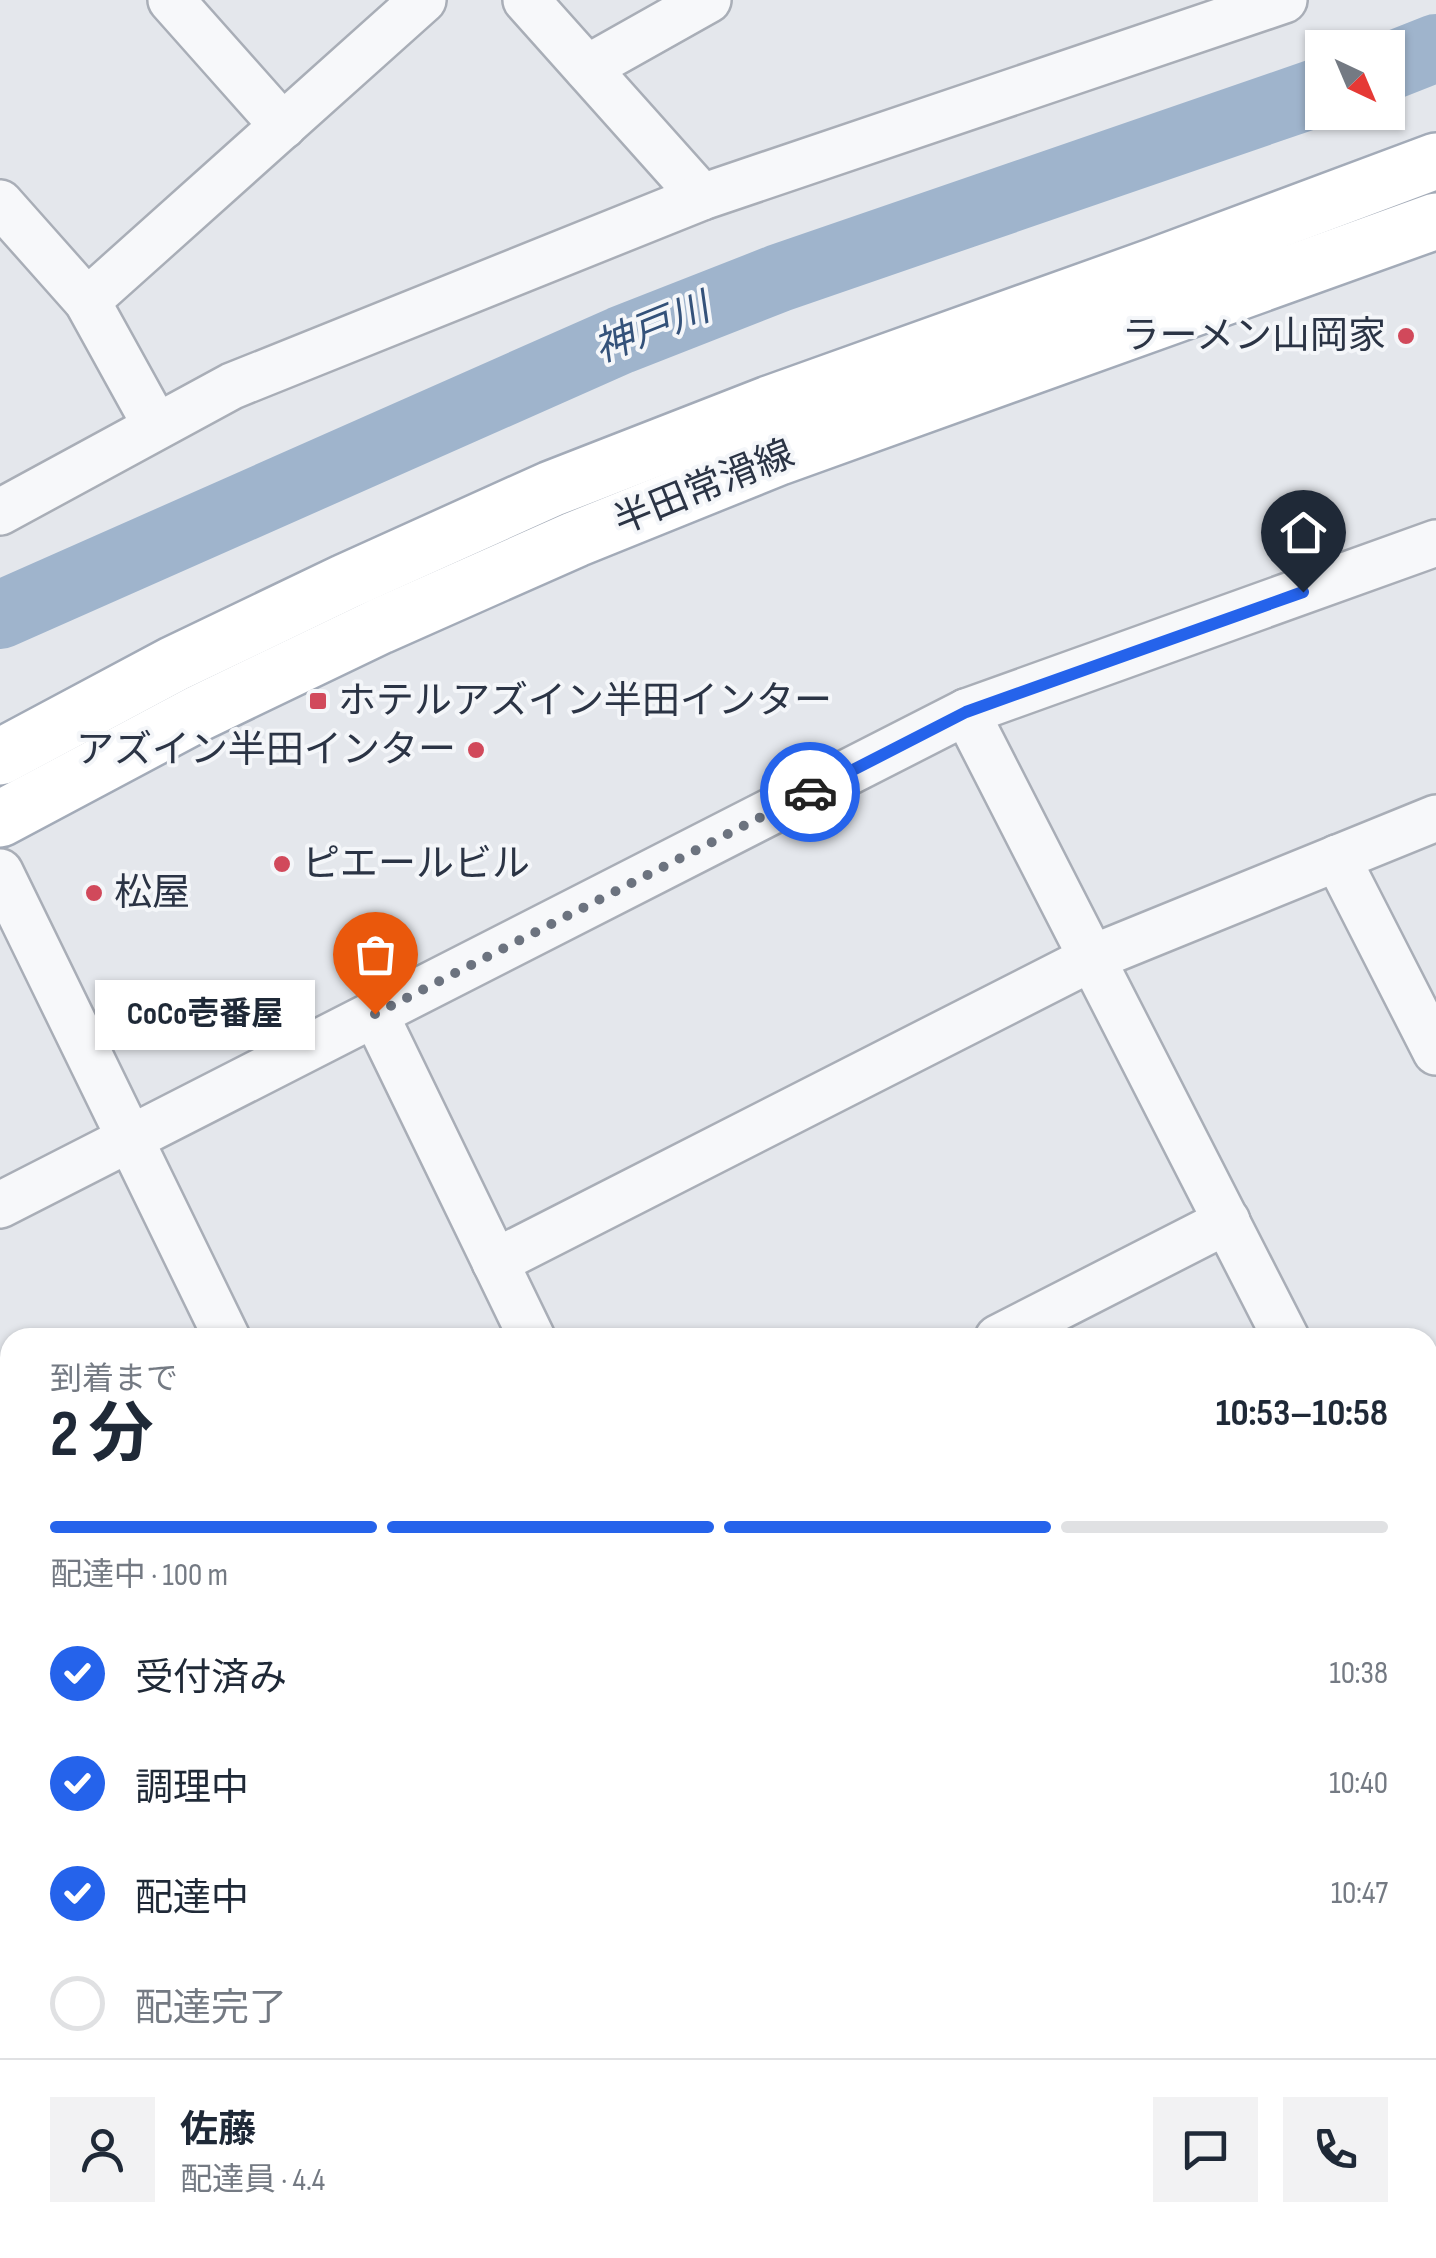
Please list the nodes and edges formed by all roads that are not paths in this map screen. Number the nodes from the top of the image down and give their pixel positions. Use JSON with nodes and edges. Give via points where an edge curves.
{"nodes":[{"id":1,"x":171,"y":0,"type":"edge"},
{"id":2,"x":423,"y":0,"type":"edge"},
{"id":3,"x":526,"y":0,"type":"edge"},
{"id":4,"x":708,"y":0,"type":"edge"},
{"id":5,"x":1284,"y":0,"type":"edge"},
{"id":6,"x":587,"y":68,"type":"junction"},
{"id":7,"x":283,"y":126,"type":"junction"},
{"id":8,"x":1436,"y":161,"type":"edge"},
{"id":9,"x":702,"y":197,"type":"junction"},
{"id":10,"x":0,"y":203,"type":"edge"},
{"id":11,"x":1436,"y":221,"type":"edge"},
{"id":12,"x":88,"y":300,"type":"junction"},
{"id":13,"x":156,"y":426,"type":"junction"},
{"id":14,"x":0,"y":512,"type":"edge"},
{"id":15,"x":1436,"y":543,"type":"edge"},
{"id":16,"x":966,"y":712,"type":"junction"},
{"id":17,"x":0,"y":757,"type":"edge"},
{"id":18,"x":1436,"y":818,"type":"edge"},
{"id":19,"x":0,"y":820,"type":"edge"},
{"id":20,"x":1337,"y":858,"type":"junction"},
{"id":21,"x":0,"y":872,"type":"edge"},
{"id":22,"x":1092,"y":958,"type":"junction"},
{"id":23,"x":375,"y":1014,"type":"junction"},
{"id":24,"x":1436,"y":1052,"type":"edge"},
{"id":25,"x":131,"y":1139,"type":"junction"},
{"id":26,"x":0,"y":1205,"type":"edge"},
{"id":27,"x":1226,"y":1221,"type":"junction"},
{"id":28,"x":495,"y":1262,"type":"junction"},
{"id":29,"x":223,"y":1328,"type":"edge"},
{"id":30,"x":527,"y":1328,"type":"edge"},
{"id":31,"x":1017,"y":1328,"type":"edge"},
{"id":32,"x":1281,"y":1328,"type":"edge"}],
"edges":[{"from":1,"to":7,"type":"street"},
{"from":2,"to":7,"type":"street"},
{"from":3,"to":6,"type":"street"},
{"from":4,"to":6,"type":"street"},
{"from":5,"to":9,"type":"street"},
{"from":6,"to":9,"type":"street"},
{"from":7,"to":12,"type":"street"},
{"from":8,"to":17,"type":"main road","name":"半田常滑線","via":[[551,489],[174,664]]},
{"from":9,"to":13,"type":"street","via":[[232,386]]},
{"from":10,"to":12,"type":"street"},
{"from":11,"to":19,"type":"main road","name":"半田常滑線","via":[[780,457],[576,539],[199,713]]},
{"from":12,"to":13,"type":"street"},
{"from":13,"to":14,"type":"street"},
{"from":15,"to":16,"type":"street"},
{"from":16,"to":22,"type":"street"},
{"from":16,"to":23,"type":"street"},
{"from":18,"to":20,"type":"street"},
{"from":20,"to":22,"type":"street"},
{"from":20,"to":24,"type":"street"},
{"from":21,"to":25,"type":"street"},
{"from":22,"to":27,"type":"street"},
{"from":22,"to":28,"type":"street"},
{"from":23,"to":25,"type":"street"},
{"from":23,"to":28,"type":"street"},
{"from":25,"to":26,"type":"street"},
{"from":25,"to":29,"type":"street"},
{"from":27,"to":31,"type":"street"},
{"from":27,"to":32,"type":"street"},
{"from":28,"to":30,"type":"street"}]}
